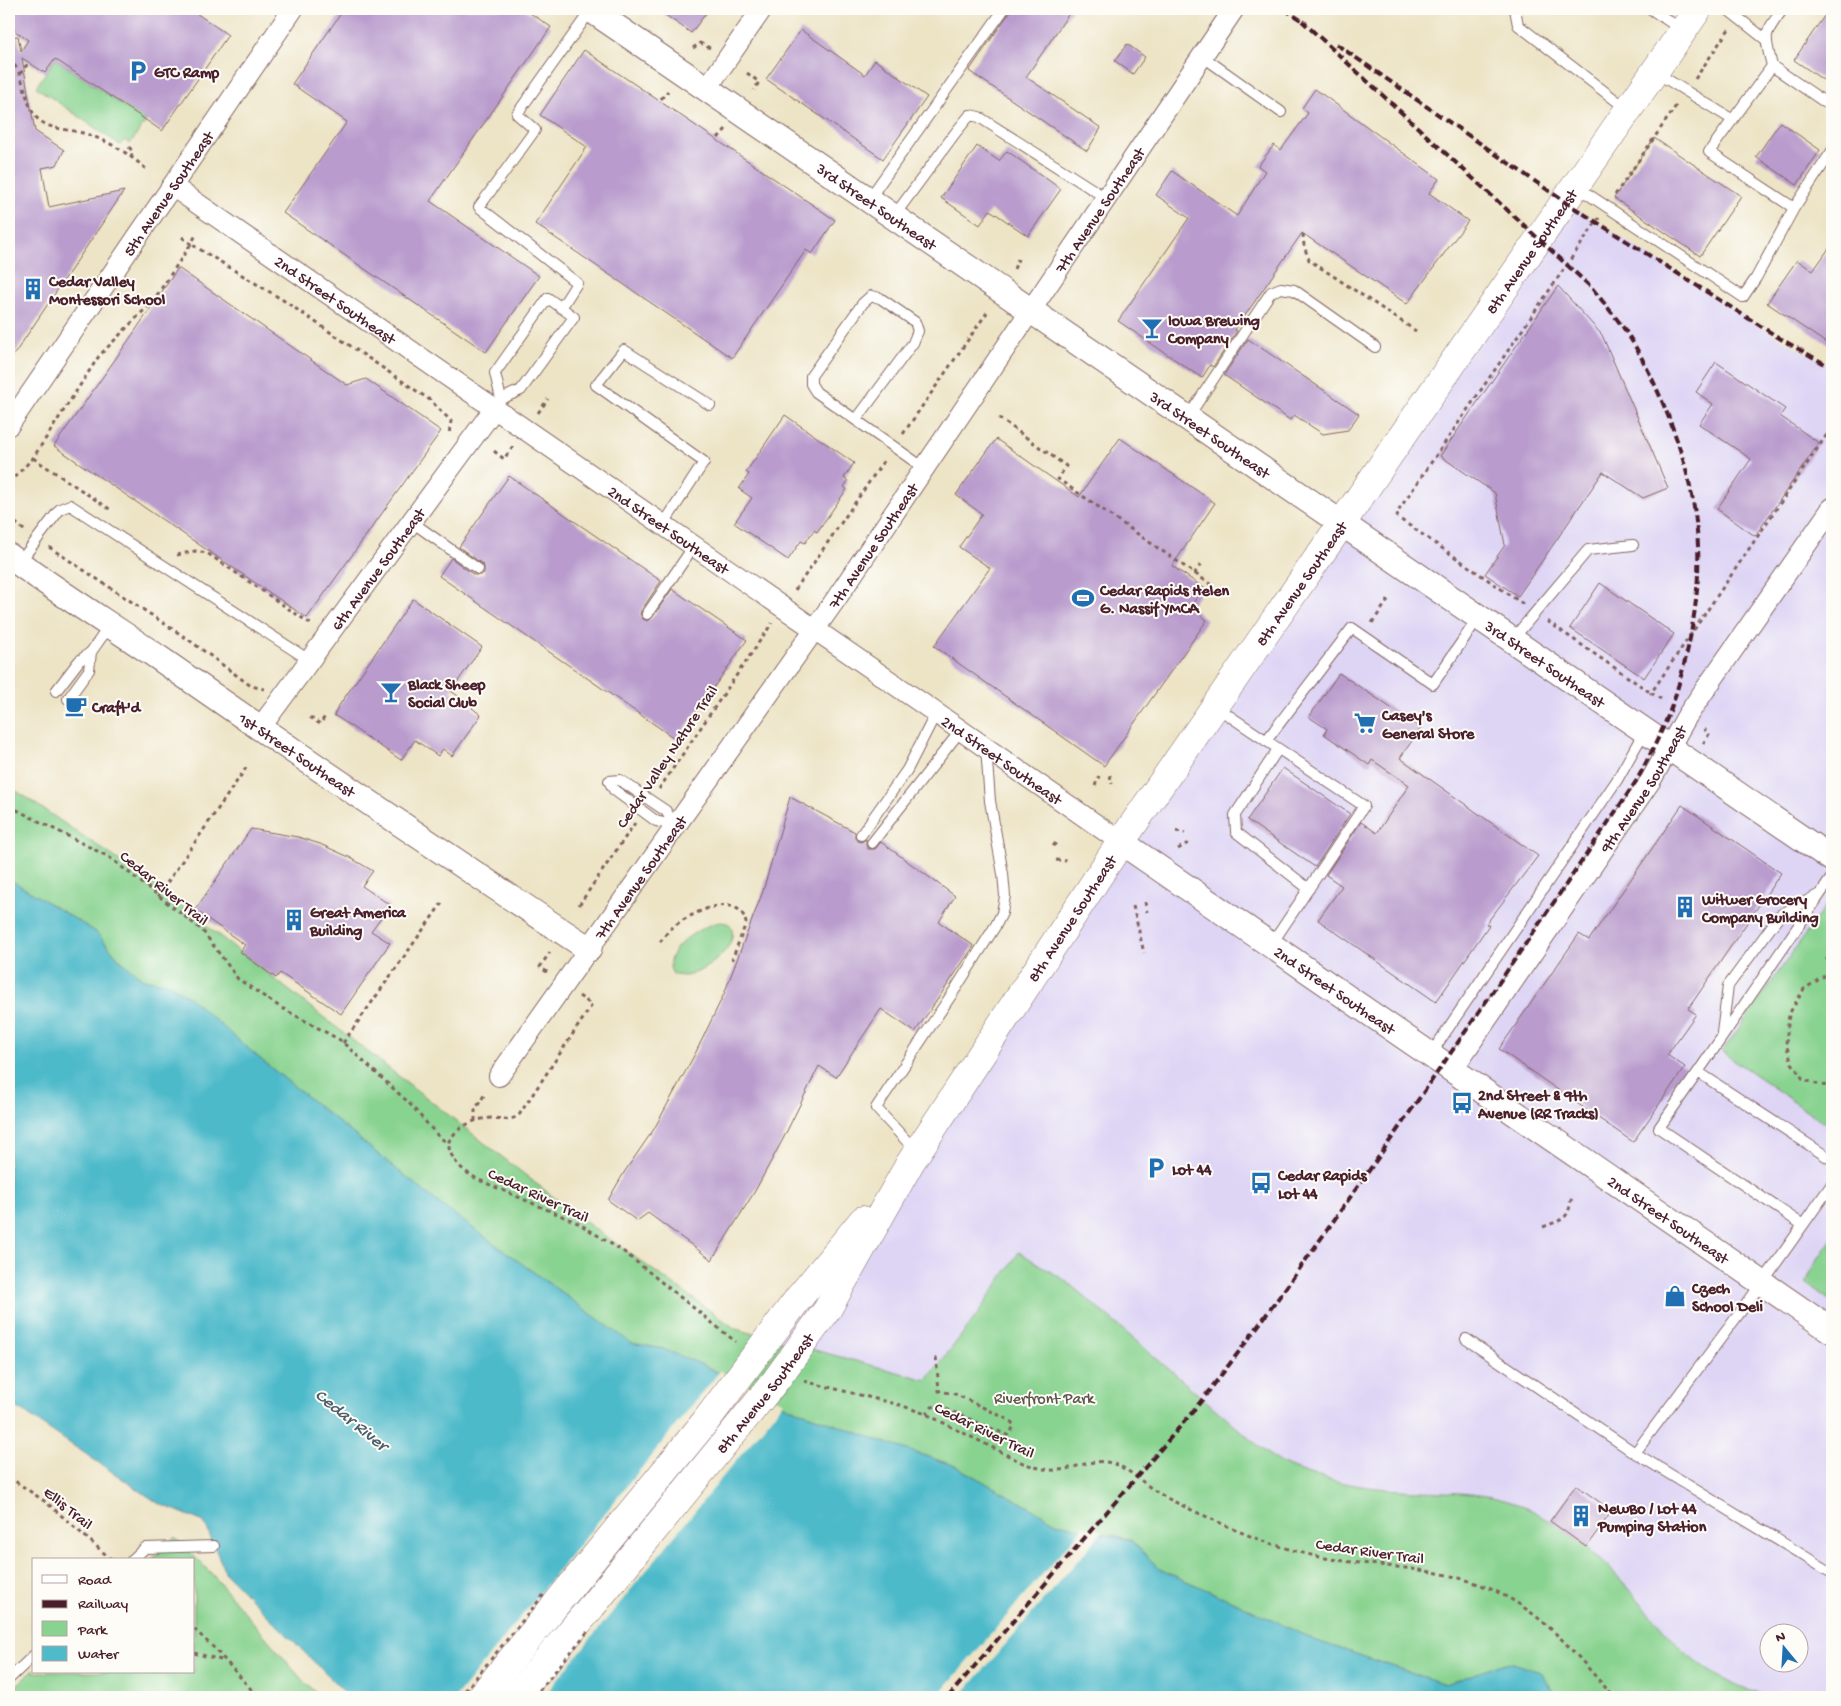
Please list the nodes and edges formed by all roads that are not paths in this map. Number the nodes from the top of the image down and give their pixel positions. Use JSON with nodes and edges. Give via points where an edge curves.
{"nodes":[{"id":1,"x":293,"y":9,"type":"edge"},
{"id":2,"x":591,"y":9,"type":"edge"},
{"id":3,"x":762,"y":9,"type":"edge"},
{"id":4,"x":1004,"y":9,"type":"edge"},
{"id":5,"x":1234,"y":9,"type":"edge"},
{"id":6,"x":1515,"y":9,"type":"edge"},
{"id":7,"x":1650,"y":9,"type":"edge"},
{"id":8,"x":1727,"y":9,"type":"edge"},
{"id":9,"x":1783,"y":9,"type":"edge"},
{"id":10,"x":1690,"y":20,"type":"edge"},
{"id":11,"x":1765,"y":39,"type":"junction"},
{"id":12,"x":1202,"y":56,"type":"junction"},
{"id":13,"x":1772,"y":66,"type":"junction"},
{"id":14,"x":1655,"y":72,"type":"junction"},
{"id":15,"x":707,"y":88,"type":"junction"},
{"id":16,"x":1832,"y":107,"type":"edge"},
{"id":17,"x":1628,"y":110,"type":"junction"},
{"id":18,"x":1281,"y":112,"type":"dead end"},
{"id":19,"x":1733,"y":120,"type":"junction"},
{"id":20,"x":1832,"y":151,"type":"edge"},
{"id":21,"x":172,"y":186,"type":"junction"},
{"id":22,"x":1576,"y":187,"type":"junction"},
{"id":23,"x":1106,"y":198,"type":"junction"},
{"id":24,"x":869,"y":199,"type":"junction"},
{"id":25,"x":1794,"y":208,"type":"junction"},
{"id":26,"x":894,"y":216,"type":"junction"},
{"id":27,"x":561,"y":308,"type":"junction"},
{"id":28,"x":1031,"y":310,"type":"junction"},
{"id":29,"x":1375,"y":347,"type":"dead end"},
{"id":30,"x":498,"y":404,"type":"junction"},
{"id":31,"x":710,"y":405,"type":"dead end"},
{"id":32,"x":1188,"y":418,"type":"junction"},
{"id":33,"x":856,"y":420,"type":"junction"},
{"id":34,"x":9,"y":425,"type":"edge"},
{"id":35,"x":924,"y":468,"type":"junction"},
{"id":36,"x":1832,"y":508,"type":"edge"},
{"id":37,"x":412,"y":522,"type":"junction"},
{"id":38,"x":1342,"y":524,"type":"junction"},
{"id":39,"x":663,"y":525,"type":"junction"},
{"id":40,"x":1633,"y":545,"type":"dead end"},
{"id":41,"x":694,"y":546,"type":"junction"},
{"id":42,"x":14,"y":560,"type":"edge"},
{"id":43,"x":478,"y":569,"type":"dead end"},
{"id":44,"x":647,"y":614,"type":"dead end"},
{"id":45,"x":1478,"y":618,"type":"junction"},
{"id":46,"x":110,"y":625,"type":"junction"},
{"id":47,"x":814,"y":629,"type":"junction"},
{"id":48,"x":1512,"y":641,"type":"junction"},
{"id":49,"x":91,"y":652,"type":"junction"},
{"id":50,"x":305,"y":657,"type":"junction"},
{"id":51,"x":56,"y":691,"type":"dead end"},
{"id":52,"x":68,"y":699,"type":"dead end"},
{"id":53,"x":1215,"y":707,"type":"junction"},
{"id":54,"x":936,"y":713,"type":"junction"},
{"id":55,"x":260,"y":728,"type":"junction"},
{"id":56,"x":960,"y":730,"type":"junction"},
{"id":57,"x":1644,"y":732,"type":"junction"},
{"id":58,"x":1266,"y":741,"type":"junction"},
{"id":59,"x":986,"y":748,"type":"junction"},
{"id":60,"x":1278,"y":748,"type":"junction"},
{"id":61,"x":1668,"y":748,"type":"junction"},
{"id":62,"x":675,"y":826,"type":"junction"},
{"id":63,"x":861,"y":835,"type":"dead end"},
{"id":64,"x":1121,"y":842,"type":"junction"},
{"id":65,"x":872,"y":843,"type":"dead end"},
{"id":66,"x":1832,"y":859,"type":"edge"},
{"id":67,"x":1832,"y":877,"type":"edge"},
{"id":68,"x":1309,"y":888,"type":"junction"},
{"id":69,"x":1820,"y":894,"type":"junction"},
{"id":70,"x":1271,"y":946,"type":"junction"},
{"id":71,"x":589,"y":949,"type":"junction"},
{"id":72,"x":1721,"y":1036,"type":"junction"},
{"id":73,"x":1430,"y":1055,"type":"junction"},
{"id":74,"x":1452,"y":1070,"type":"junction"},
{"id":75,"x":1698,"y":1072,"type":"junction"},
{"id":76,"x":499,"y":1076,"type":"road end"},
{"id":77,"x":913,"y":1157,"type":"junction"},
{"id":78,"x":1832,"y":1160,"type":"edge"},
{"id":79,"x":1832,"y":1184,"type":"edge"},
{"id":80,"x":1803,"y":1225,"type":"junction"},
{"id":81,"x":1762,"y":1283,"type":"junction"},
{"id":82,"x":1832,"y":1331,"type":"edge"},
{"id":83,"x":1466,"y":1339,"type":"dead end"},
{"id":84,"x":1635,"y":1454,"type":"junction"},
{"id":85,"x":214,"y":1546,"type":"dead end"},
{"id":86,"x":134,"y":1558,"type":"edge"},
{"id":87,"x":1832,"y":1573,"type":"edge"},
{"id":88,"x":32,"y":1657,"type":"edge"},
{"id":89,"x":9,"y":1679,"type":"edge"},
{"id":90,"x":480,"y":1697,"type":"edge"},
{"id":91,"x":516,"y":1697,"type":"edge"}],
"edges":[{"from":1,"to":21,"type":"street","name":"5th Avenue Southeast"},
{"from":2,"to":15,"type":"street","name":"3rd Street Southeast"},
{"from":2,"to":27,"type":"lane","via":[[517,114],[535,130],[479,207],[577,283]]},
{"from":3,"to":15,"type":"street"},
{"from":4,"to":24,"type":"lane"},
{"from":5,"to":12,"type":"street","name":"7th Avenue Southeast"},
{"from":6,"to":17,"type":"lane","via":[[1518,25]]},
{"from":7,"to":10,"type":"lane"},
{"from":8,"to":11,"type":"lane"},
{"from":9,"to":11,"type":"lane","via":[[1768,28]]},
{"from":10,"to":14,"type":"main road","name":"8th Avenue Southeast"},
{"from":11,"to":13,"type":"lane"},
{"from":12,"to":18,"type":"lane"},
{"from":12,"to":23,"type":"street","name":"7th Avenue Southeast"},
{"from":13,"to":16,"type":"lane"},
{"from":13,"to":19,"type":"lane"},
{"from":14,"to":17,"type":"main road","name":"8th Avenue Southeast"},
{"from":14,"to":19,"type":"lane"},
{"from":15,"to":24,"type":"street","name":"3rd Street Southeast"},
{"from":17,"to":22,"type":"main road","name":"8th Avenue Southeast"},
{"from":19,"to":25,"type":"lane","via":[[1710,152]]},
{"from":20,"to":25,"type":"lane"},
{"from":21,"to":30,"type":"street","name":"2nd Street Southeast"},
{"from":21,"to":34,"type":"street","name":"5th Avenue Southeast"},
{"from":22,"to":25,"type":"lane","via":[[1742,297],[1756,278]]},
{"from":22,"to":38,"type":"main road","name":"8th Avenue Southeast"},
{"from":23,"to":26,"type":"lane","via":[[979,117],[970,116]]},
{"from":23,"to":28,"type":"street","name":"7th Avenue Southeast"},
{"from":24,"to":26,"type":"street","name":"3rd Street Southeast"},
{"from":26,"to":28,"type":"street","name":"3rd Street Southeast"},
{"from":27,"to":30,"type":"lane","via":[[574,317],[521,390]]},
{"from":27,"to":30,"type":"lane","via":[[548,298],[496,373]]},
{"from":28,"to":32,"type":"street","name":"3rd Street Southeast"},
{"from":28,"to":35,"type":"street","name":"7th Avenue Southeast"},
{"from":29,"to":32,"type":"lane","via":[[1294,290],[1281,288],[1270,292]]},
{"from":30,"to":37,"type":"street","name":"6th Avenue Southeast"},
{"from":30,"to":39,"type":"street","name":"2nd Street Southeast"},
{"from":31,"to":39,"type":"lane","via":[[624,350],[596,385],[704,462]]},
{"from":32,"to":38,"type":"street","name":"3rd Street Southeast"},
{"from":33,"to":33,"type":"lane","via":[[816,392],[811,376],[871,296],[880,298],[915,322],[918,331]]},
{"from":33,"to":35,"type":"lane"},
{"from":35,"to":47,"type":"street","name":"7th Avenue Southeast"},
{"from":36,"to":61,"type":"street","name":"9th Avenue Southeast"},
{"from":37,"to":43,"type":"lane"},
{"from":37,"to":50,"type":"street","name":"6th Avenue Southeast"},
{"from":38,"to":45,"type":"street","name":"3rd Street Southeast"},
{"from":38,"to":53,"type":"main road","name":"8th Avenue Southeast"},
{"from":39,"to":41,"type":"street","name":"2nd Street Southeast"},
{"from":40,"to":48,"type":"lane","via":[[1588,550]]},
{"from":41,"to":44,"type":"lane"},
{"from":41,"to":47,"type":"street","name":"2nd Street Southeast"},
{"from":42,"to":46,"type":"street","name":"1st Street Southeast"},
{"from":42,"to":50,"type":"lane","via":[[60,509],[70,506]]},
{"from":45,"to":48,"type":"street","name":"3rd Street Southeast"},
{"from":45,"to":58,"type":"lane","via":[[1433,684],[1352,628]]},
{"from":46,"to":49,"type":"lane"},
{"from":46,"to":55,"type":"street","name":"1st Street Southeast"},
{"from":47,"to":54,"type":"street","name":"2nd Street Southeast"},
{"from":47,"to":62,"type":"street","name":"7th Avenue Southeast"},
{"from":48,"to":57,"type":"street","name":"3rd Street Southeast"},
{"from":49,"to":51,"type":"lane","via":[[79,660]]},
{"from":49,"to":52,"type":"lane","via":[[89,670]]},
{"from":50,"to":55,"type":"street","name":"6th Avenue Southeast"},
{"from":53,"to":58,"type":"lane"},
{"from":53,"to":64,"type":"main road","name":"8th Avenue Southeast"},
{"from":54,"to":56,"type":"street","name":"2nd Street Southeast"},
{"from":54,"to":63,"type":"lane","via":[[907,770]]},
{"from":55,"to":71,"type":"street","name":"1st Street Southeast"},
{"from":56,"to":59,"type":"street","name":"2nd Street Southeast"},
{"from":56,"to":65,"type":"lane"},
{"from":57,"to":61,"type":"street","name":"3rd Street Southeast"},
{"from":57,"to":73,"type":"lane","via":[[1617,780]]},
{"from":58,"to":60,"type":"lane"},
{"from":59,"to":64,"type":"street","name":"2nd Street Southeast"},
{"from":59,"to":77,"type":"lane","via":[[990,801],[1004,882],[1002,913],[876,1108]]},
{"from":60,"to":68,"type":"lane","via":[[1234,815],[1236,832]]},
{"from":60,"to":68,"type":"lane","via":[[1364,806]]},
{"from":61,"to":66,"type":"street","name":"3rd Street Southeast"},
{"from":61,"to":74,"type":"street","name":"9th Avenue Southeast","via":[[1651,780]]},
{"from":62,"to":62,"type":"lane","via":[[666,811],[651,800],[620,780],[609,781],[614,790],[656,821]]},
{"from":62,"to":71,"type":"street","name":"7th Avenue Southeast"},
{"from":64,"to":70,"type":"street","name":"2nd Street Southeast"},
{"from":64,"to":77,"type":"main road","name":"8th Avenue Southeast"},
{"from":67,"to":69,"type":"lane"},
{"from":68,"to":70,"type":"lane"},
{"from":69,"to":72,"type":"lane"},
{"from":69,"to":72,"type":"lane","via":[[1780,915],[1728,986]]},
{"from":70,"to":73,"type":"street","name":"2nd Street Southeast"},
{"from":71,"to":76,"type":"street","name":"7th Avenue Southeast"},
{"from":72,"to":75,"type":"lane"},
{"from":73,"to":74,"type":"street","name":"2nd Street Southeast"},
{"from":74,"to":81,"type":"street","name":"2nd Street Southeast"},
{"from":75,"to":78,"type":"lane"},
{"from":75,"to":80,"type":"lane","via":[[1658,1128]]},
{"from":77,"to":90,"type":"main road","name":"8th Avenue Southeast","bridge":true,"via":[[798,1299],[705,1422]]},
{"from":77,"to":91,"type":"main road","name":"8th Avenue Southeast","bridge":true,"via":[[827,1310],[776,1380]]},
{"from":79,"to":80,"type":"lane"},
{"from":80,"to":81,"type":"lane"},
{"from":81,"to":82,"type":"street","name":"2nd Street Southeast"},
{"from":81,"to":84,"type":"lane"},
{"from":83,"to":84,"type":"lane"},
{"from":84,"to":87,"type":"lane"},
{"from":85,"to":86,"type":"lane","via":[[144,1548]]},
{"from":88,"to":89,"type":"lane"}]}
